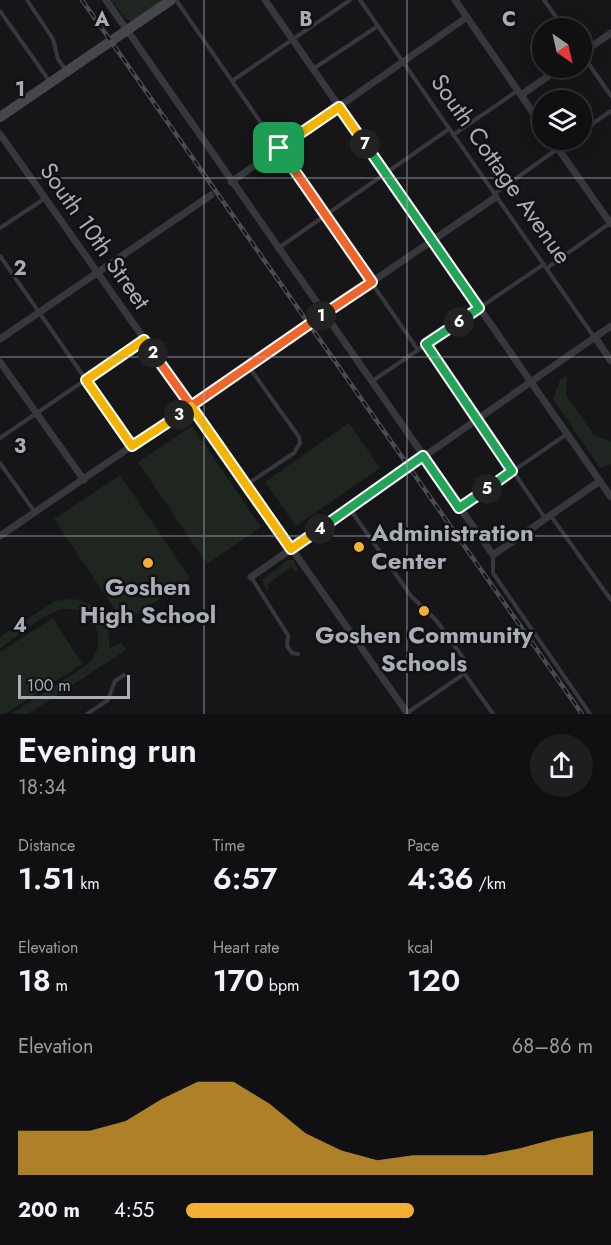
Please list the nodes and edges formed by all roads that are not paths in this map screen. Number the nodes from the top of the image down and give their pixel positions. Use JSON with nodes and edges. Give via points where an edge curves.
{"nodes":[{"id":1,"x":27,"y":0,"type":"edge"},
{"id":2,"x":106,"y":0,"type":"edge"},
{"id":3,"x":171,"y":0,"type":"edge"},
{"id":4,"x":176,"y":0,"type":"edge"},
{"id":5,"x":265,"y":0,"type":"edge"},
{"id":6,"x":350,"y":0,"type":"edge"},
{"id":7,"x":360,"y":0,"type":"edge"},
{"id":8,"x":455,"y":0,"type":"edge"},
{"id":9,"x":544,"y":0,"type":"edge"},
{"id":10,"x":0,"y":11,"type":"edge"},
{"id":11,"x":467,"y":18,"type":"junction"},
{"id":12,"x":557,"y":18,"type":"edge"},
{"id":13,"x":378,"y":26,"type":"junction"},
{"id":14,"x":127,"y":31,"type":"junction"},
{"id":15,"x":611,"y":33,"type":"edge"},
{"id":16,"x":292,"y":40,"type":"junction"},
{"id":17,"x":592,"y":47,"type":"edge"},
{"id":18,"x":402,"y":62,"type":"junction"},
{"id":19,"x":592,"y":68,"type":"edge"},
{"id":20,"x":313,"y":69,"type":"junction"},
{"id":21,"x":67,"y":72,"type":"junction"},
{"id":22,"x":544,"y":78,"type":"edge"},
{"id":23,"x":232,"y":81,"type":"junction"},
{"id":24,"x":50,"y":83,"type":"junction"},
{"id":25,"x":519,"y":93,"type":"junction"},
{"id":26,"x":611,"y":96,"type":"edge"},
{"id":27,"x":339,"y":107,"type":"junction"},
{"id":28,"x":532,"y":111,"type":"edge"},
{"id":29,"x":611,"y":111,"type":"edge"},
{"id":30,"x":0,"y":117,"type":"edge"},
{"id":31,"x":592,"y":124,"type":"edge"},
{"id":32,"x":449,"y":129,"type":"junction"},
{"id":33,"x":0,"y":134,"type":"edge"},
{"id":34,"x":453,"y":135,"type":"junction"},
{"id":35,"x":279,"y":148,"type":"junction"},
{"id":36,"x":555,"y":150,"type":"edge"},
{"id":37,"x":559,"y":150,"type":"edge"},
{"id":38,"x":385,"y":173,"type":"junction"},
{"id":39,"x":231,"y":182,"type":"junction"},
{"id":40,"x":211,"y":195,"type":"dead end"},
{"id":41,"x":495,"y":195,"type":"junction"},
{"id":42,"x":45,"y":198,"type":"junction"},
{"id":43,"x":326,"y":215,"type":"junction"},
{"id":44,"x":611,"y":223,"type":"edge"},
{"id":45,"x":0,"y":228,"type":"edge"},
{"id":46,"x":432,"y":241,"type":"junction"},
{"id":47,"x":277,"y":249,"type":"junction"},
{"id":48,"x":0,"y":256,"type":"edge"},
{"id":49,"x":545,"y":266,"type":"junction"},
{"id":50,"x":97,"y":272,"type":"junction"},
{"id":51,"x":372,"y":282,"type":"junction"},
{"id":52,"x":479,"y":308,"type":"junction"},
{"id":53,"x":40,"y":312,"type":"junction"},
{"id":54,"x":324,"y":315,"type":"junction"},
{"id":55,"x":611,"y":326,"type":"edge"},
{"id":56,"x":595,"y":338,"type":"junction"},
{"id":57,"x":0,"y":339,"type":"edge"},
{"id":58,"x":144,"y":340,"type":"junction"},
{"id":59,"x":426,"y":344,"type":"junction"},
{"id":60,"x":418,"y":350,"type":"junction"},
{"id":61,"x":611,"y":361,"type":"edge"},
{"id":62,"x":0,"y":362,"type":"edge"},
{"id":63,"x":249,"y":367,"type":"junction"},
{"id":64,"x":86,"y":380,"type":"junction"},
{"id":65,"x":530,"y":382,"type":"junction"},
{"id":66,"x":371,"y":383,"type":"junction"},
{"id":67,"x":191,"y":406,"type":"junction"},
{"id":68,"x":36,"y":413,"type":"junction"},
{"id":69,"x":477,"y":419,"type":"junction"},
{"id":70,"x":567,"y":434,"type":"junction"},
{"id":71,"x":0,"y":438,"type":"edge"},
{"id":72,"x":132,"y":446,"type":"junction"},
{"id":73,"x":423,"y":456,"type":"junction"},
{"id":74,"x":0,"y":463,"type":"edge"},
{"id":75,"x":512,"y":471,"type":"junction"},
{"id":76,"x":84,"y":480,"type":"junction"},
{"id":77,"x":600,"y":481,"type":"junction"},
{"id":78,"x":246,"y":485,"type":"junction"},
{"id":79,"x":611,"y":497,"type":"edge"},
{"id":80,"x":350,"y":508,"type":"junction"},
{"id":81,"x":459,"y":508,"type":"junction"},
{"id":82,"x":35,"y":513,"type":"junction"},
{"id":83,"x":548,"y":517,"type":"junction"},
{"id":84,"x":0,"y":536,"type":"edge"},
{"id":85,"x":291,"y":549,"type":"junction"},
{"id":86,"x":493,"y":555,"type":"junction"},
{"id":87,"x":251,"y":577,"type":"joint"},
{"id":88,"x":611,"y":600,"type":"edge"},
{"id":89,"x":298,"y":654,"type":"dead end"},
{"id":90,"x":464,"y":673,"type":"junction"},
{"id":91,"x":124,"y":675,"type":"dead end"},
{"id":92,"x":87,"y":714,"type":"edge"},
{"id":93,"x":408,"y":714,"type":"edge"},
{"id":94,"x":493,"y":714,"type":"edge"},
{"id":95,"x":590,"y":714,"type":"edge"}],
"edges":[{"from":1,"to":21,"type":"lane","via":[[53,39],[58,59]]},
{"from":2,"to":14,"type":"street"},
{"from":3,"to":14,"type":"main road"},
{"from":4,"to":23,"type":"lane"},
{"from":5,"to":16,"type":"street"},
{"from":6,"to":16,"type":"lane"},
{"from":7,"to":13,"type":"lane","name":"South Cottage Avenue"},
{"from":8,"to":11,"type":"street"},
{"from":9,"to":12,"type":"lane"},
{"from":10,"to":24,"type":"lane"},
{"from":11,"to":18,"type":"street"},
{"from":11,"to":25,"type":"street"},
{"from":13,"to":18,"type":"lane","name":"South Cottage Avenue"},
{"from":13,"to":20,"type":"lane"},
{"from":14,"to":21,"type":"main road"},
{"from":14,"to":39,"type":"street"},
{"from":15,"to":17,"type":"street"},
{"from":16,"to":20,"type":"street"},
{"from":16,"to":23,"type":"lane"},
{"from":18,"to":27,"type":"street"},
{"from":18,"to":32,"type":"lane","name":"South Cottage Avenue"},
{"from":19,"to":26,"type":"lane"},
{"from":20,"to":27,"type":"street"},
{"from":21,"to":24,"type":"main road"},
{"from":22,"to":25,"type":"street"},
{"from":23,"to":35,"type":"lane"},
{"from":24,"to":30,"type":"main road"},
{"from":25,"to":28,"type":"street"},
{"from":25,"to":34,"type":"lane"},
{"from":27,"to":35,"type":"street"},
{"from":27,"to":38,"type":"street"},
{"from":29,"to":31,"type":"lane"},
{"from":32,"to":34,"type":"lane","name":"South Cottage Avenue"},
{"from":32,"to":38,"type":"lane"},
{"from":33,"to":42,"type":"street","name":"South 10th Street"},
{"from":34,"to":41,"type":"lane","name":"South Cottage Avenue"},
{"from":35,"to":39,"type":"street"},
{"from":35,"to":43,"type":"lane"},
{"from":36,"to":41,"type":"lane"},
{"from":37,"to":44,"type":"street"},
{"from":38,"to":43,"type":"lane"},
{"from":38,"to":46,"type":"street"},
{"from":39,"to":47,"type":"street"},
{"from":40,"to":50,"type":"street"},
{"from":41,"to":46,"type":"street"},
{"from":41,"to":49,"type":"lane","name":"South Cottage Avenue"},
{"from":42,"to":45,"type":"lane"},
{"from":42,"to":50,"type":"street","name":"South 10th Street"},
{"from":43,"to":47,"type":"lane"},
{"from":43,"to":51,"type":"lane"},
{"from":44,"to":49,"type":"lane"},
{"from":46,"to":51,"type":"street"},
{"from":46,"to":52,"type":"street"},
{"from":47,"to":54,"type":"street"},
{"from":48,"to":53,"type":"lane"},
{"from":49,"to":52,"type":"lane"},
{"from":49,"to":56,"type":"lane","name":"South Cottage Avenue"},
{"from":50,"to":53,"type":"street"},
{"from":50,"to":58,"type":"street","name":"South 10th Street"},
{"from":51,"to":54,"type":"street"},
{"from":51,"to":60,"type":"lane"},
{"from":52,"to":59,"type":"lane"},
{"from":52,"to":65,"type":"street"},
{"from":53,"to":57,"type":"street"},
{"from":53,"to":64,"type":"lane"},
{"from":54,"to":63,"type":"street"},
{"from":54,"to":66,"type":"street"},
{"from":55,"to":56,"type":"street"},
{"from":56,"to":61,"type":"street","name":"South Cottage Avenue"},
{"from":56,"to":65,"type":"street"},
{"from":58,"to":64,"type":"lane"},
{"from":58,"to":67,"type":"street","name":"South 10th Street"},
{"from":59,"to":60,"type":"lane"},
{"from":59,"to":69,"type":"lane"},
{"from":60,"to":66,"type":"lane"},
{"from":62,"to":68,"type":"street"},
{"from":63,"to":67,"type":"street"},
{"from":63,"to":78,"type":"lane","via":[[300,443],[294,453]]},
{"from":64,"to":68,"type":"lane"},
{"from":64,"to":72,"type":"lane"},
{"from":65,"to":69,"type":"street"},
{"from":65,"to":70,"type":"street"},
{"from":66,"to":73,"type":"street"},
{"from":67,"to":72,"type":"street"},
{"from":67,"to":78,"type":"street","name":"South 10th Street"},
{"from":68,"to":71,"type":"lane"},
{"from":68,"to":76,"type":"street"},
{"from":69,"to":73,"type":"street"},
{"from":69,"to":75,"type":"lane"},
{"from":70,"to":75,"type":"lane"},
{"from":70,"to":77,"type":"street"},
{"from":72,"to":76,"type":"street"},
{"from":73,"to":80,"type":"street"},
{"from":73,"to":81,"type":"street"},
{"from":74,"to":82,"type":"lane"},
{"from":75,"to":81,"type":"lane"},
{"from":75,"to":83,"type":"lane"},
{"from":76,"to":82,"type":"street"},
{"from":77,"to":79,"type":"street"},
{"from":77,"to":83,"type":"street"},
{"from":78,"to":85,"type":"street","name":"South 10th Street"},
{"from":80,"to":85,"type":"street"},
{"from":80,"to":90,"type":"lane","via":[[411,596],[436,620],[464,659]]},
{"from":81,"to":86,"type":"street"},
{"from":82,"to":84,"type":"street"},
{"from":83,"to":86,"type":"street"},
{"from":83,"to":88,"type":"lane"},
{"from":85,"to":87,"type":"street"},
{"from":85,"to":93,"type":"street","name":"South 10th Street"},
{"from":86,"to":95,"type":"lane","via":[[493,573]]},
{"from":87,"to":89,"type":"lane","via":[[288,635],[287,645],[292,653]]},
{"from":90,"to":93,"type":"lane"},
{"from":90,"to":94,"type":"lane"},
{"from":91,"to":92,"type":"lane","via":[[115,681],[108,700]]}]}
